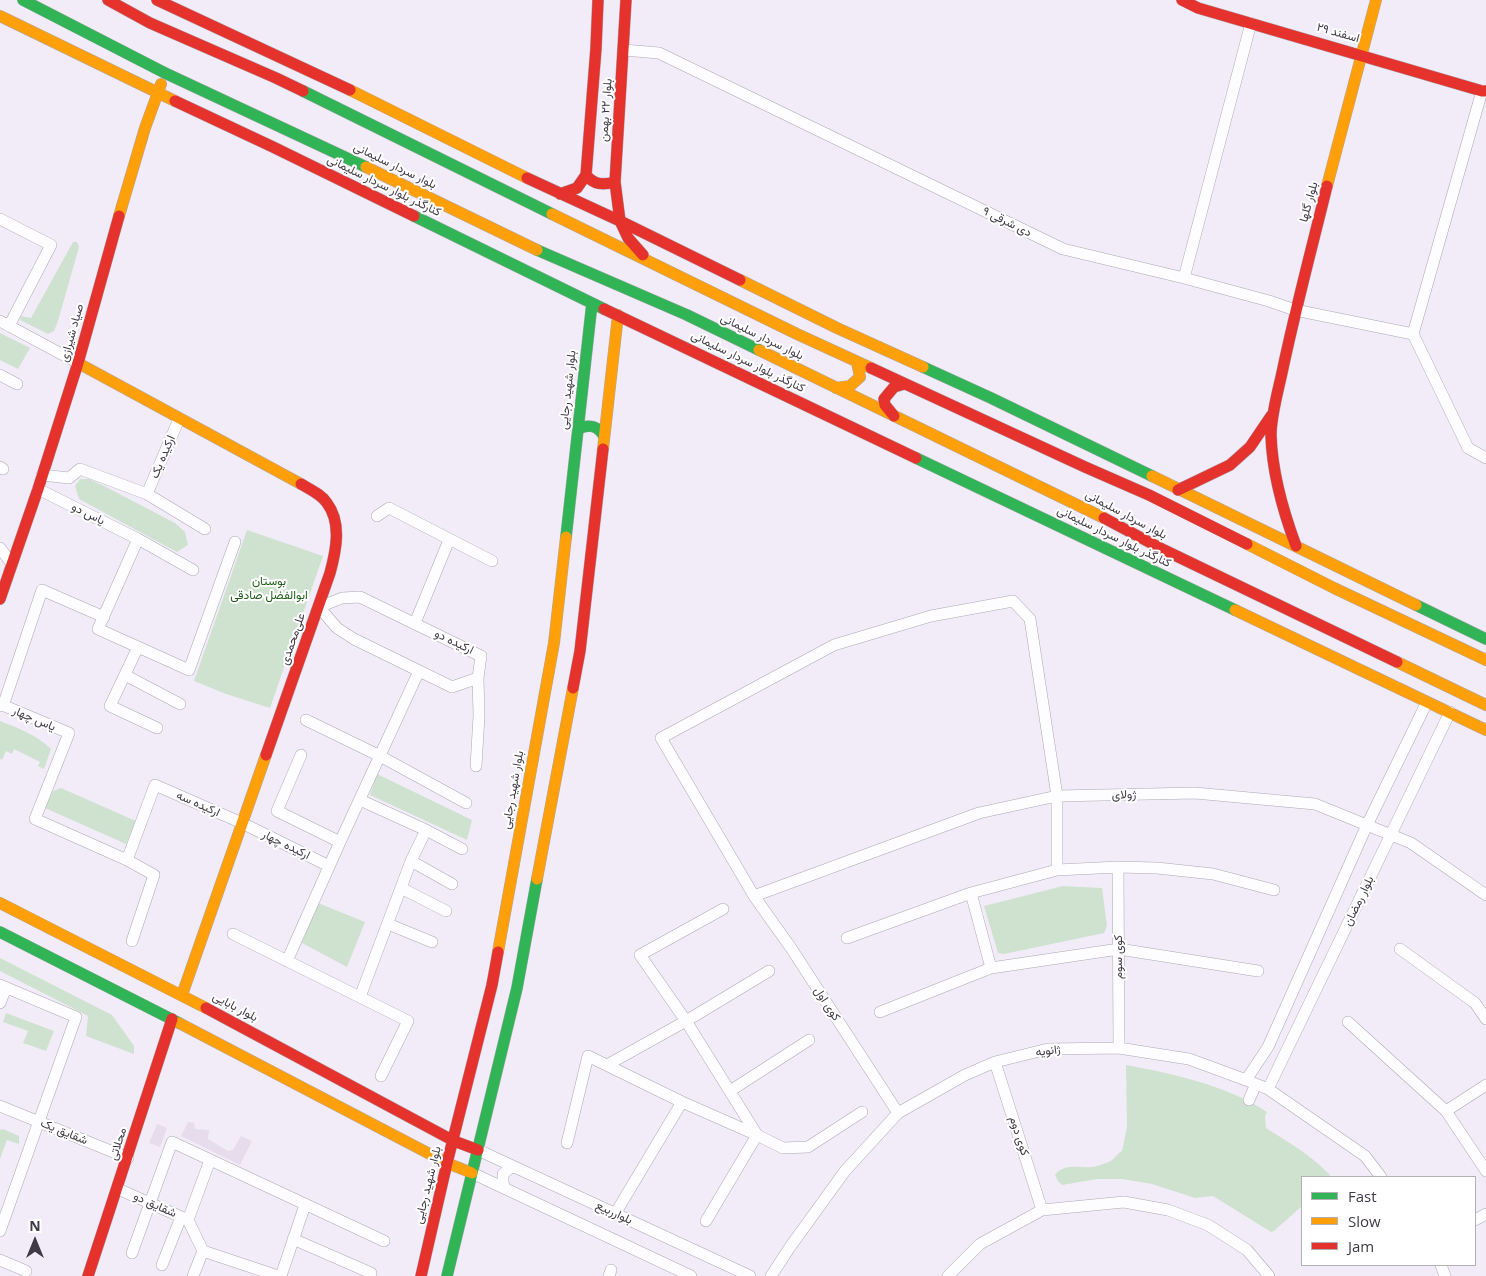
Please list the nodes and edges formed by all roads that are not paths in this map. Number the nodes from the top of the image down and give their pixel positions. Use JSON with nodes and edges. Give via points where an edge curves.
{"nodes":[{"id":1,"x":23,"y":0,"type":"edge"},
{"id":2,"x":108,"y":0,"type":"edge"},
{"id":3,"x":157,"y":0,"type":"edge"},
{"id":4,"x":598,"y":0,"type":"edge"},
{"id":5,"x":626,"y":0,"type":"edge"},
{"id":6,"x":1182,"y":0,"type":"edge"},
{"id":7,"x":1376,"y":0,"type":"edge"},
{"id":8,"x":0,"y":16,"type":"edge"},
{"id":9,"x":1251,"y":23,"type":"junction"},
{"id":10,"x":624,"y":50,"type":"junction"},
{"id":11,"x":1362,"y":55,"type":"junction"},
{"id":12,"x":165,"y":73,"type":"junction"},
{"id":13,"x":1484,"y":91,"type":"edge"},
{"id":14,"x":157,"y":93,"type":"junction"},
{"id":15,"x":250,"y":112,"type":"junction"},
{"id":16,"x":273,"y":146,"type":"junction"},
{"id":17,"x":586,"y":175,"type":"junction"},
{"id":18,"x":615,"y":182,"type":"junction"},
{"id":19,"x":560,"y":194,"type":"junction"},
{"id":20,"x":0,"y":218,"type":"edge"},
{"id":21,"x":620,"y":221,"type":"junction"},
{"id":22,"x":648,"y":261,"type":"junction"},
{"id":23,"x":1184,"y":278,"type":"junction"},
{"id":24,"x":592,"y":302,"type":"junction"},
{"id":25,"x":1295,"y":310,"type":"junction"},
{"id":26,"x":618,"y":314,"type":"junction"},
{"id":27,"x":5,"y":323,"type":"edge"},
{"id":28,"x":1413,"y":334,"type":"junction"},
{"id":29,"x":857,"y":362,"type":"junction"},
{"id":30,"x":78,"y":363,"type":"junction"},
{"id":31,"x":0,"y":375,"type":"edge"},
{"id":32,"x":17,"y":384,"type":"dead end"},
{"id":33,"x":904,"y":384,"type":"junction"},
{"id":34,"x":836,"y":388,"type":"junction"},
{"id":35,"x":1274,"y":413,"type":"junction"},
{"id":36,"x":894,"y":416,"type":"junction"},
{"id":37,"x":179,"y":419,"type":"junction"},
{"id":38,"x":578,"y":429,"type":"junction"},
{"id":39,"x":604,"y":436,"type":"junction"},
{"id":40,"x":1486,"y":458,"type":"edge"},
{"id":41,"x":42,"y":474,"type":"junction"},
{"id":42,"x":38,"y":489,"type":"junction"},
{"id":43,"x":1178,"y":490,"type":"junction"},
{"id":44,"x":147,"y":494,"type":"junction"},
{"id":45,"x":377,"y":516,"type":"dead end"},
{"id":46,"x":205,"y":529,"type":"dead end"},
{"id":47,"x":138,"y":539,"type":"junction"},
{"id":48,"x":449,"y":540,"type":"junction"},
{"id":49,"x":235,"y":542,"type":"dead end"},
{"id":50,"x":1296,"y":546,"type":"junction"},
{"id":51,"x":0,"y":548,"type":"edge"},
{"id":52,"x":1137,"y":550,"type":"junction"},
{"id":53,"x":492,"y":561,"type":"dead end"},
{"id":54,"x":12,"y":564,"type":"junction"},
{"id":55,"x":192,"y":570,"type":"dead end"},
{"id":56,"x":0,"y":599,"type":"edge"},
{"id":57,"x":1406,"y":600,"type":"junction"},
{"id":58,"x":319,"y":607,"type":"junction"},
{"id":59,"x":104,"y":617,"type":"junction"},
{"id":60,"x":416,"y":623,"type":"junction"},
{"id":61,"x":1467,"y":631,"type":"junction"},
{"id":62,"x":1426,"y":632,"type":"junction"},
{"id":63,"x":1486,"y":640,"type":"edge"},
{"id":64,"x":138,"y":646,"type":"junction"},
{"id":65,"x":1486,"y":660,"type":"edge"},
{"id":66,"x":419,"y":671,"type":"junction"},
{"id":67,"x":125,"y":675,"type":"junction"},
{"id":68,"x":478,"y":678,"type":"junction"},
{"id":69,"x":1427,"y":702,"type":"junction"},
{"id":70,"x":180,"y":704,"type":"dead end"},
{"id":71,"x":2,"y":705,"type":"edge"},
{"id":72,"x":1486,"y":705,"type":"edge"},
{"id":73,"x":1450,"y":712,"type":"junction"},
{"id":74,"x":306,"y":720,"type":"dead end"},
{"id":75,"x":157,"y":728,"type":"dead end"},
{"id":76,"x":1486,"y":730,"type":"edge"},
{"id":77,"x":301,"y":755,"type":"dead end"},
{"id":78,"x":380,"y":756,"type":"junction"},
{"id":79,"x":476,"y":766,"type":"dead end"},
{"id":80,"x":1057,"y":796,"type":"junction"},
{"id":81,"x":360,"y":800,"type":"junction"},
{"id":82,"x":466,"y":803,"type":"dead end"},
{"id":83,"x":242,"y":823,"type":"junction"},
{"id":84,"x":1367,"y":825,"type":"junction"},
{"id":85,"x":426,"y":830,"type":"junction"},
{"id":86,"x":1390,"y":835,"type":"junction"},
{"id":87,"x":340,"y":842,"type":"junction"},
{"id":88,"x":462,"y":849,"type":"dead end"},
{"id":89,"x":127,"y":860,"type":"junction"},
{"id":90,"x":411,"y":861,"type":"junction"},
{"id":91,"x":329,"y":866,"type":"junction"},
{"id":92,"x":1118,"y":867,"type":"junction"},
{"id":93,"x":1056,"y":870,"type":"junction"},
{"id":94,"x":452,"y":884,"type":"dead end"},
{"id":95,"x":401,"y":888,"type":"junction"},
{"id":96,"x":1274,"y":890,"type":"dead end"},
{"id":97,"x":971,"y":893,"type":"junction"},
{"id":98,"x":1486,"y":895,"type":"edge"},
{"id":99,"x":754,"y":896,"type":"junction"},
{"id":100,"x":0,"y":903,"type":"edge"},
{"id":101,"x":723,"y":909,"type":"dead end"},
{"id":102,"x":446,"y":911,"type":"dead end"},
{"id":103,"x":388,"y":924,"type":"junction"},
{"id":104,"x":0,"y":932,"type":"edge"},
{"id":105,"x":233,"y":934,"type":"dead end"},
{"id":106,"x":847,"y":938,"type":"dead end"},
{"id":107,"x":132,"y":941,"type":"dead end"},
{"id":108,"x":432,"y":942,"type":"dead end"},
{"id":109,"x":1119,"y":949,"type":"junction"},
{"id":110,"x":1400,"y":949,"type":"dead end"},
{"id":111,"x":288,"y":961,"type":"junction"},
{"id":112,"x":991,"y":968,"type":"junction"},
{"id":113,"x":770,"y":971,"type":"dead end"},
{"id":114,"x":1258,"y":971,"type":"dead end"},
{"id":115,"x":3,"y":986,"type":"edge"},
{"id":116,"x":182,"y":995,"type":"junction"},
{"id":117,"x":360,"y":997,"type":"junction"},
{"id":118,"x":0,"y":1003,"type":"edge"},
{"id":119,"x":880,"y":1012,"type":"dead end"},
{"id":120,"x":172,"y":1019,"type":"junction"},
{"id":121,"x":1486,"y":1019,"type":"edge"},
{"id":122,"x":686,"y":1021,"type":"junction"},
{"id":123,"x":1348,"y":1022,"type":"dead end"},
{"id":124,"x":808,"y":1040,"type":"dead end"},
{"id":125,"x":1119,"y":1048,"type":"junction"},
{"id":126,"x":995,"y":1062,"type":"junction"},
{"id":127,"x":607,"y":1065,"type":"junction"},
{"id":128,"x":381,"y":1076,"type":"dead end"},
{"id":129,"x":1251,"y":1082,"type":"junction"},
{"id":130,"x":1486,"y":1085,"type":"edge"},
{"id":131,"x":1268,"y":1089,"type":"junction"},
{"id":132,"x":730,"y":1091,"type":"junction"},
{"id":133,"x":1249,"y":1100,"type":"dead end"},
{"id":134,"x":682,"y":1102,"type":"junction"},
{"id":135,"x":0,"y":1106,"type":"edge"},
{"id":136,"x":1446,"y":1111,"type":"junction"},
{"id":137,"x":862,"y":1112,"type":"dead end"},
{"id":138,"x":898,"y":1113,"type":"junction"},
{"id":139,"x":418,"y":1121,"type":"junction"},
{"id":140,"x":38,"y":1122,"type":"junction"},
{"id":141,"x":757,"y":1135,"type":"junction"},
{"id":142,"x":454,"y":1141,"type":"junction"},
{"id":143,"x":407,"y":1142,"type":"junction"},
{"id":144,"x":566,"y":1143,"type":"dead end"},
{"id":145,"x":478,"y":1150,"type":"junction"},
{"id":146,"x":128,"y":1158,"type":"junction"},
{"id":147,"x":210,"y":1160,"type":"junction"},
{"id":148,"x":447,"y":1163,"type":"junction"},
{"id":149,"x":515,"y":1167,"type":"junction"},
{"id":150,"x":1486,"y":1171,"type":"edge"},
{"id":151,"x":472,"y":1173,"type":"junction"},
{"id":152,"x":1380,"y":1176,"type":"edge"},
{"id":153,"x":505,"y":1188,"type":"junction"},
{"id":154,"x":118,"y":1189,"type":"junction"},
{"id":155,"x":150,"y":1203,"type":"junction"},
{"id":156,"x":305,"y":1204,"type":"junction"},
{"id":157,"x":1042,"y":1210,"type":"junction"},
{"id":158,"x":615,"y":1214,"type":"junction"},
{"id":159,"x":184,"y":1218,"type":"junction"},
{"id":160,"x":706,"y":1221,"type":"dead end"},
{"id":161,"x":0,"y":1232,"type":"edge"},
{"id":162,"x":293,"y":1239,"type":"junction"},
{"id":163,"x":384,"y":1241,"type":"dead end"},
{"id":164,"x":203,"y":1251,"type":"junction"},
{"id":165,"x":132,"y":1253,"type":"dead end"},
{"id":166,"x":0,"y":1260,"type":"edge"},
{"id":167,"x":162,"y":1265,"type":"dead end"},
{"id":168,"x":26,"y":1271,"type":"dead end"},
{"id":169,"x":371,"y":1273,"type":"dead end"},
{"id":170,"x":198,"y":1275,"type":"edge"},
{"id":171,"x":88,"y":1276,"type":"edge"},
{"id":172,"x":280,"y":1276,"type":"edge"},
{"id":173,"x":421,"y":1276,"type":"edge"},
{"id":174,"x":446,"y":1276,"type":"edge"},
{"id":175,"x":691,"y":1276,"type":"edge"},
{"id":176,"x":750,"y":1276,"type":"edge"},
{"id":177,"x":771,"y":1276,"type":"edge"},
{"id":178,"x":948,"y":1276,"type":"edge"},
{"id":179,"x":1269,"y":1276,"type":"edge"}],
"edges":[{"from":1,"to":12,"type":"street","name":"بلوار سردار سلیمانی"},
{"from":2,"to":22,"type":"street","name":"بلوار سردار سلیمانی","via":[[150,23],[276,78]]},
{"from":3,"to":19,"type":"street","via":[[348,89]]},
{"from":4,"to":17,"type":"street","name":"بلوار ۲۲ بهمن"},
{"from":5,"to":10,"type":"street","name":"بلوار ۲۲ بهمن"},
{"from":6,"to":9,"type":"street","name":"۲۹ اسفند","via":[[1198,8]]},
{"from":7,"to":11,"type":"street","name":"بلوار گلها"},
{"from":8,"to":14,"type":"street","name":"کنارگذر بلوار سردار سلیمانی"},
{"from":9,"to":11,"type":"street","name":"۲۹ اسفند"},
{"from":9,"to":23,"type":"street"},
{"from":10,"to":18,"type":"street","name":"بلوار ۲۲ بهمن"},
{"from":10,"to":23,"type":"street","name":"۹ دی شرقی","via":[[659,53],[1063,249]]},
{"from":11,"to":13,"type":"street","name":"۲۹ اسفند"},
{"from":11,"to":25,"type":"street","name":"بلوار گلها"},
{"from":12,"to":14,"type":"street","name":"صیاد شیرازی"},
{"from":12,"to":15,"type":"street","name":"بلوار سردار سلیمانی"},
{"from":13,"to":28,"type":"street"},
{"from":14,"to":16,"type":"street","name":"کنارگذر بلوار سردار سلیمانی"},
{"from":14,"to":30,"type":"street","name":"صیاد شیرازی","via":[[109,248]]},
{"from":15,"to":16,"type":"street","via":[[257,127]]},
{"from":15,"to":34,"type":"street","name":"بلوار سردار سلیمانی","via":[[544,253],[687,315]]},
{"from":16,"to":24,"type":"street","name":"کنارگذر بلوار سردار سلیمانی"},
{"from":17,"to":18,"type":"street","via":[[596,184]]},
{"from":17,"to":19,"type":"street","via":[[577,188]]},
{"from":18,"to":21,"type":"street","name":"بلوار ۲۲ بهمن"},
{"from":19,"to":21,"type":"street"},
{"from":20,"to":27,"type":"street","via":[[51,245]]},
{"from":21,"to":22,"type":"street","via":[[628,238]]},
{"from":21,"to":43,"type":"street"},
{"from":22,"to":29,"type":"street","name":"بلوار سردار سلیمانی"},
{"from":23,"to":25,"type":"street","name":"۹ دی شرقی"},
{"from":24,"to":26,"type":"street","name":"کنارگذر بلوار سردار سلیمانی"},
{"from":24,"to":38,"type":"street","name":"بلوار شهید رجایی"},
{"from":25,"to":28,"type":"street","name":"۹ دی شرقی"},
{"from":25,"to":35,"type":"street","name":"بلوار گلها"},
{"from":26,"to":39,"type":"street"},
{"from":26,"to":52,"type":"street","name":"کنارگذر بلوار سردار سلیمانی"},
{"from":27,"to":30,"type":"street"},
{"from":28,"to":40,"type":"street","via":[[1468,448]]},
{"from":29,"to":33,"type":"street","name":"بلوار سردار سلیمانی"},
{"from":29,"to":34,"type":"street","via":[[860,377],[850,387]]},
{"from":30,"to":37,"type":"street","name":"علی‌محمدی"},
{"from":30,"to":41,"type":"street","name":"صیاد شیرازی"},
{"from":31,"to":32,"type":"street"},
{"from":33,"to":36,"type":"street","via":[[894,387],[884,399]]},
{"from":33,"to":62,"type":"street","name":"بلوار سردار سلیمانی","via":[[1150,495]]},
{"from":34,"to":36,"type":"street","name":"بلوار سردار سلیمانی"},
{"from":35,"to":43,"type":"street","name":"بلوار گلها","via":[[1250,447],[1230,465]]},
{"from":35,"to":50,"type":"street","name":"بلوار گلها","via":[[1271,433],[1273,458],[1286,519]]},
{"from":36,"to":52,"type":"street","name":"بلوار سردار سلیمانی","via":[[1051,492]]},
{"from":37,"to":44,"type":"street","name":"ارکیده یک"},
{"from":37,"to":58,"type":"street","name":"علی‌محمدی","via":[[317,493],[328,504],[336,532],[336,551]]},
{"from":38,"to":39,"type":"street","via":[[597,427]]},
{"from":38,"to":142,"type":"street","name":"بلوار شهید رجایی","via":[[554,643],[492,985]]},
{"from":39,"to":145,"type":"street","via":[[580,651],[517,988]]},
{"from":41,"to":42,"type":"street","name":"صیاد شیرازی"},
{"from":41,"to":44,"type":"street","via":[[69,478],[80,468]]},
{"from":42,"to":47,"type":"street","name":"یاس دو"},
{"from":42,"to":54,"type":"street","name":"صیاد شیرازی"},
{"from":43,"to":50,"type":"street"},
{"from":44,"to":46,"type":"street"},
{"from":45,"to":48,"type":"street","via":[[389,508]]},
{"from":47,"to":55,"type":"street","name":"یاس دو"},
{"from":47,"to":59,"type":"street"},
{"from":48,"to":53,"type":"street"},
{"from":48,"to":60,"type":"street"},
{"from":49,"to":64,"type":"street","via":[[189,670]]},
{"from":50,"to":57,"type":"street"},
{"from":51,"to":54,"type":"street"},
{"from":52,"to":69,"type":"street","name":"کنارگذر بلوار سردار سلیمانی"},
{"from":52,"to":72,"type":"street","name":"بلوار سردار سلیمانی","via":[[1327,630]]},
{"from":54,"to":56,"type":"street","name":"صیاد شیرازی"},
{"from":57,"to":61,"type":"street"},
{"from":57,"to":62,"type":"street"},
{"from":58,"to":60,"type":"street","name":"ارکیده دو","via":[[342,598],[360,597]]},
{"from":58,"to":66,"type":"street","via":[[337,628],[354,640]]},
{"from":58,"to":83,"type":"street","name":"علی‌محمدی"},
{"from":59,"to":64,"type":"street","via":[[98,629]]},
{"from":59,"to":71,"type":"street","via":[[42,590]]},
{"from":60,"to":68,"type":"street","name":"ارکیده دو","via":[[481,656]]},
{"from":61,"to":62,"type":"street"},
{"from":61,"to":63,"type":"street"},
{"from":62,"to":65,"type":"street","name":"بلوار سردار سلیمانی"},
{"from":64,"to":67,"type":"street"},
{"from":66,"to":68,"type":"street","via":[[452,687]]},
{"from":66,"to":78,"type":"street"},
{"from":67,"to":70,"type":"street"},
{"from":67,"to":75,"type":"street","via":[[110,706]]},
{"from":68,"to":79,"type":"street"},
{"from":69,"to":73,"type":"street","name":"کنارگذر بلوار سردار سلیمانی"},
{"from":69,"to":84,"type":"street","name":"بلوار رمضان"},
{"from":71,"to":89,"type":"street","name":"یاس چهار","via":[[69,733],[35,818]]},
{"from":73,"to":76,"type":"street","name":"کنارگذر بلوار سردار سلیمانی"},
{"from":73,"to":86,"type":"street","name":"بلوار رمضان"},
{"from":74,"to":78,"type":"street"},
{"from":77,"to":87,"type":"street","via":[[278,811]]},
{"from":78,"to":81,"type":"street"},
{"from":78,"to":82,"type":"street"},
{"from":80,"to":84,"type":"street","name":"ژولای","via":[[1195,793],[1315,804]]},
{"from":80,"to":93,"type":"street"},
{"from":80,"to":99,"type":"street","name":"ژولای","via":[[979,813]]},
{"from":80,"to":99,"type":"street","name":"کوی اول","via":[[1030,619],[1013,601],[931,616],[834,644],[660,738]]},
{"from":81,"to":85,"type":"street"},
{"from":81,"to":87,"type":"street"},
{"from":83,"to":89,"type":"street","name":"ارکیده سه","via":[[155,785]]},
{"from":83,"to":91,"type":"street","name":"ارکیده چهار"},
{"from":83,"to":116,"type":"street","name":"علی‌محمدی"},
{"from":84,"to":86,"type":"street","name":"ژولای"},
{"from":84,"to":129,"type":"street","name":"بلوار رمضان"},
{"from":85,"to":88,"type":"street"},
{"from":85,"to":90,"type":"street"},
{"from":86,"to":98,"type":"street","name":"ژولای","via":[[1411,843]]},
{"from":86,"to":131,"type":"street","name":"بلوار رمضان"},
{"from":87,"to":91,"type":"street"},
{"from":89,"to":107,"type":"street","via":[[154,875]]},
{"from":90,"to":94,"type":"street"},
{"from":90,"to":95,"type":"street"},
{"from":91,"to":111,"type":"street"},
{"from":92,"to":93,"type":"street"},
{"from":92,"to":96,"type":"street","via":[[1213,874]]},
{"from":92,"to":109,"type":"street","name":"کوی سوم"},
{"from":93,"to":97,"type":"street"},
{"from":95,"to":102,"type":"street"},
{"from":95,"to":103,"type":"street"},
{"from":97,"to":106,"type":"street"},
{"from":97,"to":112,"type":"street"},
{"from":99,"to":138,"type":"street","name":"کوی اول","via":[[792,948]]},
{"from":100,"to":116,"type":"street","name":"بلوار بابایی"},
{"from":101,"to":122,"type":"street","via":[[640,955]]},
{"from":103,"to":108,"type":"street"},
{"from":103,"to":117,"type":"street"},
{"from":104,"to":120,"type":"street"},
{"from":105,"to":111,"type":"street"},
{"from":109,"to":112,"type":"street"},
{"from":109,"to":114,"type":"street"},
{"from":109,"to":125,"type":"street","name":"کوی سوم"},
{"from":110,"to":121,"type":"street","via":[[1475,1003]]},
{"from":111,"to":117,"type":"street"},
{"from":112,"to":119,"type":"street"},
{"from":113,"to":122,"type":"street"},
{"from":115,"to":118,"type":"street"},
{"from":115,"to":140,"type":"street","via":[[76,1017]]},
{"from":116,"to":139,"type":"street","name":"بلوار بابایی"},
{"from":117,"to":128,"type":"street","via":[[408,1021]]},
{"from":120,"to":143,"type":"street"},
{"from":120,"to":146,"type":"street","name":"محلاتی"},
{"from":122,"to":127,"type":"street"},
{"from":122,"to":132,"type":"street"},
{"from":123,"to":136,"type":"street"},
{"from":124,"to":132,"type":"street"},
{"from":125,"to":126,"type":"street","name":"ژانویه","via":[[1048,1049]]},
{"from":125,"to":129,"type":"street","name":"ژانویه","via":[[1189,1059]]},
{"from":126,"to":138,"type":"street","name":"ژانویه"},
{"from":126,"to":157,"type":"street","name":"کوی دوم"},
{"from":127,"to":134,"type":"street"},
{"from":127,"to":144,"type":"street","via":[[588,1056]]},
{"from":129,"to":131,"type":"street","name":"ژانویه"},
{"from":129,"to":133,"type":"street","name":"بلوار رمضان"},
{"from":130,"to":136,"type":"street"},
{"from":131,"to":152,"type":"street","name":"ژانویه","via":[[1365,1156]]},
{"from":132,"to":141,"type":"street"},
{"from":134,"to":141,"type":"street"},
{"from":134,"to":158,"type":"street"},
{"from":135,"to":140,"type":"street","name":"شقایق یک"},
{"from":136,"to":150,"type":"street"},
{"from":137,"to":141,"type":"street","via":[[808,1147],[783,1148]]},
{"from":138,"to":177,"type":"street","name":"ژانویه","via":[[845,1172]]},
{"from":139,"to":142,"type":"street","name":"بلوار بابایی"},
{"from":139,"to":143,"type":"street","via":[[418,1134]]},
{"from":140,"to":146,"type":"street","name":"شقایق یک"},
{"from":140,"to":161,"type":"street"},
{"from":141,"to":160,"type":"street"},
{"from":142,"to":145,"type":"street","name":"بلوار بابایی"},
{"from":142,"to":148,"type":"street","name":"بلوار شهید رجایی"},
{"from":143,"to":148,"type":"street"},
{"from":145,"to":149,"type":"street","name":"بلوارربیع"},
{"from":145,"to":151,"type":"street"},
{"from":146,"to":154,"type":"street","name":"محلاتی"},
{"from":147,"to":155,"type":"street","via":[[172,1142]]},
{"from":147,"to":156,"type":"street"},
{"from":147,"to":159,"type":"street"},
{"from":148,"to":151,"type":"street"},
{"from":148,"to":173,"type":"street","name":"بلوار شهید رجایی"},
{"from":149,"to":153,"type":"street","via":[[503,1174]]},
{"from":149,"to":158,"type":"street","name":"بلوارربیع"},
{"from":151,"to":153,"type":"street","name":"بلوارربیع"},
{"from":151,"to":174,"type":"street"},
{"from":153,"to":175,"type":"street","name":"بلوارربیع"},
{"from":154,"to":155,"type":"street","name":"شقایق دو"},
{"from":154,"to":171,"type":"street","name":"محلاتی"},
{"from":155,"to":159,"type":"street","name":"شقایق دو"},
{"from":155,"to":165,"type":"street"},
{"from":156,"to":162,"type":"street"},
{"from":156,"to":163,"type":"street"},
{"from":157,"to":178,"type":"street","via":[[980,1244]]},
{"from":157,"to":179,"type":"street","via":[[1124,1202],[1168,1210],[1208,1224],[1247,1250]]},
{"from":158,"to":176,"type":"street","name":"بلوارربیع"},
{"from":159,"to":164,"type":"street","name":"شقایق دو"},
{"from":159,"to":167,"type":"street"},
{"from":162,"to":169,"type":"street"},
{"from":162,"to":172,"type":"street"},
{"from":164,"to":170,"type":"street"},
{"from":164,"to":172,"type":"street"},
{"from":166,"to":168,"type":"street"}]}
